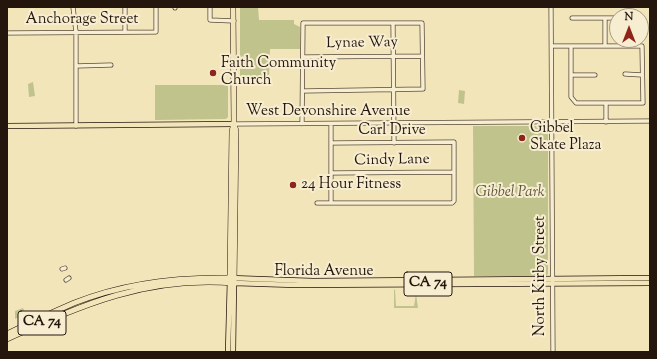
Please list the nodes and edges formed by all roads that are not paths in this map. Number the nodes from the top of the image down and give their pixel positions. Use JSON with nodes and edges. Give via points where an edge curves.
{"nodes":[{"id":1,"x":72,"y":7,"type":"edge"},
{"id":2,"x":125,"y":7,"type":"edge"},
{"id":3,"x":156,"y":7,"type":"edge"},
{"id":4,"x":210,"y":7,"type":"edge"},
{"id":5,"x":233,"y":7,"type":"edge"},
{"id":6,"x":551,"y":7,"type":"edge"},
{"id":7,"x":572,"y":18,"type":"dead end"},
{"id":8,"x":605,"y":18,"type":"junction"},
{"id":9,"x":609,"y":18,"type":"edge"},
{"id":10,"x":234,"y":21,"type":"junction"},
{"id":11,"x":393,"y":23,"type":"junction"},
{"id":12,"x":125,"y":31,"type":"junction"},
{"id":13,"x":76,"y":32,"type":"junction"},
{"id":14,"x":7,"y":33,"type":"edge"},
{"id":15,"x":552,"y":46,"type":"junction"},
{"id":16,"x":571,"y":46,"type":"junction"},
{"id":17,"x":605,"y":46,"type":"junction"},
{"id":18,"x":393,"y":56,"type":"junction"},
{"id":19,"x":422,"y":56,"type":"junction"},
{"id":20,"x":302,"y":57,"type":"junction"},
{"id":21,"x":111,"y":65,"type":"dead end"},
{"id":22,"x":76,"y":66,"type":"junction"},
{"id":23,"x":625,"y":74,"type":"dead end"},
{"id":24,"x":571,"y":75,"type":"junction"},
{"id":25,"x":595,"y":75,"type":"dead end"},
{"id":26,"x":642,"y":75,"type":"junction"},
{"id":27,"x":393,"y":90,"type":"junction"},
{"id":28,"x":303,"y":91,"type":"junction"},
{"id":29,"x":606,"y":103,"type":"junction"},
{"id":30,"x":650,"y":121,"type":"edge"},
{"id":31,"x":552,"y":122,"type":"junction"},
{"id":32,"x":606,"y":122,"type":"junction"},
{"id":33,"x":234,"y":124,"type":"junction"},
{"id":34,"x":302,"y":124,"type":"junction"},
{"id":35,"x":331,"y":124,"type":"junction"},
{"id":36,"x":394,"y":124,"type":"junction"},
{"id":37,"x":7,"y":126,"type":"edge"},
{"id":38,"x":76,"y":126,"type":"junction"},
{"id":39,"x":331,"y":143,"type":"junction"},
{"id":40,"x":394,"y":143,"type":"junction"},
{"id":41,"x":454,"y":172,"type":"junction"},
{"id":42,"x":331,"y":173,"type":"junction"},
{"id":43,"x":317,"y":203,"type":"dead end"},
{"id":44,"x":331,"y":203,"type":"junction"},
{"id":45,"x":230,"y":224,"type":"junction"},
{"id":46,"x":235,"y":236,"type":"junction"},
{"id":47,"x":235,"y":242,"type":"junction"},
{"id":48,"x":625,"y":278,"type":"junction"},
{"id":49,"x":470,"y":279,"type":"junction"},
{"id":50,"x":444,"y":280,"type":"junction"},
{"id":51,"x":650,"y":280,"type":"edge"},
{"id":52,"x":232,"y":281,"type":"junction"},
{"id":53,"x":553,"y":281,"type":"junction"},
{"id":54,"x":148,"y":282,"type":"junction"},
{"id":55,"x":590,"y":283,"type":"junction"},
{"id":56,"x":424,"y":284,"type":"junction"},
{"id":57,"x":454,"y":284,"type":"junction"},
{"id":58,"x":111,"y":296,"type":"junction"},
{"id":59,"x":7,"y":334,"type":"edge"},
{"id":60,"x":7,"y":339,"type":"edge"},
{"id":61,"x":231,"y":350,"type":"edge"},
{"id":62,"x":553,"y":352,"type":"edge"}],
"edges":[{"from":1,"to":13,"type":"street"},
{"from":2,"to":12,"type":"street"},
{"from":3,"to":12,"type":"street","name":"Anchorage Street","via":[[156,32]]},
{"from":4,"to":10,"type":"street","via":[[210,20]]},
{"from":5,"to":10,"type":"highway"},
{"from":6,"to":15,"type":"street","name":"North Kirby Street"},
{"from":7,"to":8,"type":"street"},
{"from":8,"to":9,"type":"street"},
{"from":8,"to":17,"type":"street"},
{"from":10,"to":33,"type":"highway"},
{"from":11,"to":18,"type":"street"},
{"from":11,"to":19,"type":"street","via":[[422,23]]},
{"from":11,"to":20,"type":"street","via":[[302,23]]},
{"from":12,"to":13,"type":"street","name":"Anchorage Street"},
{"from":13,"to":14,"type":"street","name":"Anchorage Street"},
{"from":13,"to":22,"type":"street"},
{"from":15,"to":16,"type":"street"},
{"from":15,"to":31,"type":"street","name":"North Kirby Street"},
{"from":16,"to":17,"type":"street"},
{"from":16,"to":24,"type":"street"},
{"from":17,"to":26,"type":"street","via":[[642,46]]},
{"from":18,"to":19,"type":"street","name":"Lynae Way"},
{"from":18,"to":20,"type":"street","name":"Lynae Way"},
{"from":18,"to":27,"type":"street"},
{"from":19,"to":27,"type":"street","via":[[423,89]]},
{"from":20,"to":28,"type":"street"},
{"from":21,"to":22,"type":"street"},
{"from":22,"to":38,"type":"street"},
{"from":23,"to":26,"type":"street"},
{"from":24,"to":25,"type":"street"},
{"from":24,"to":29,"type":"street","via":[[571,97],[576,103]]},
{"from":26,"to":29,"type":"street","via":[[643,102]]},
{"from":27,"to":28,"type":"street"},
{"from":27,"to":36,"type":"street"},
{"from":28,"to":34,"type":"street"},
{"from":29,"to":32,"type":"street"},
{"from":30,"to":32,"type":"street","name":"West Devonshire Avenue"},
{"from":31,"to":32,"type":"street","name":"West Devonshire Avenue"},
{"from":31,"to":36,"type":"street","name":"West Devonshire Avenue"},
{"from":31,"to":53,"type":"street","name":"North Kirby Street"},
{"from":33,"to":34,"type":"street","name":"West Devonshire Avenue"},
{"from":33,"to":38,"type":"main road","name":"West Devonshire Avenue"},
{"from":33,"to":45,"type":"highway"},
{"from":33,"to":46,"type":"highway"},
{"from":34,"to":35,"type":"street","name":"West Devonshire Avenue"},
{"from":35,"to":36,"type":"street","name":"West Devonshire Avenue"},
{"from":35,"to":39,"type":"street"},
{"from":36,"to":40,"type":"street"},
{"from":37,"to":38,"type":"main road","name":"West Devonshire Avenue"},
{"from":39,"to":40,"type":"street","name":"Carl Drive"},
{"from":39,"to":42,"type":"street"},
{"from":40,"to":41,"type":"street","name":"Carl Drive","via":[[454,142]]},
{"from":41,"to":42,"type":"street","name":"Cindy Lane"},
{"from":41,"to":44,"type":"street","via":[[452,203]]},
{"from":42,"to":44,"type":"street"},
{"from":43,"to":44,"type":"street"},
{"from":45,"to":46,"type":"highway","via":[[233,224]]},
{"from":45,"to":47,"type":"highway","via":[[232,241]]},
{"from":45,"to":52,"type":"highway"},
{"from":46,"to":47,"type":"highway"},
{"from":47,"to":52,"type":"highway"},
{"from":48,"to":51,"type":"main road","name":"Florida Avenue"},
{"from":48,"to":53,"type":"main road","name":"Florida Avenue"},
{"from":48,"to":55,"type":"main road"},
{"from":49,"to":50,"type":"main road","name":"Florida Avenue"},
{"from":49,"to":53,"type":"main road","name":"Florida Avenue"},
{"from":49,"to":57,"type":"main road"},
{"from":50,"to":52,"type":"main road","name":"Florida Avenue"},
{"from":50,"to":56,"type":"main road"},
{"from":51,"to":55,"type":"main road","name":"Florida Avenue","number":"CA 74"},
{"from":52,"to":54,"type":"highway","name":"Florida Avenue","via":[[197,278]]},
{"from":52,"to":56,"type":"main road","name":"Florida Avenue","number":"CA 74","via":[[295,285]]},
{"from":52,"to":58,"type":"highway","name":"Florida Avenue","number":"CA 74","via":[[165,285]]},
{"from":52,"to":61,"type":"main road"},
{"from":52,"to":61,"type":"main road","via":[[229,321]]},
{"from":53,"to":55,"type":"main road","name":"Florida Avenue","number":"CA 74"},
{"from":53,"to":57,"type":"main road","name":"Florida Avenue","number":"CA 74"},
{"from":53,"to":62,"type":"street","name":"North Kirby Street"},
{"from":54,"to":58,"type":"highway","via":[[147,285],[118,291]]},
{"from":54,"to":59,"type":"highway","name":"Florida Avenue","via":[[123,287],[74,303]]},
{"from":56,"to":57,"type":"main road","name":"Florida Avenue","number":"CA 74"},
{"from":58,"to":60,"type":"highway","name":"Florida Avenue","number":"CA 74","via":[[74,309]]}]}
